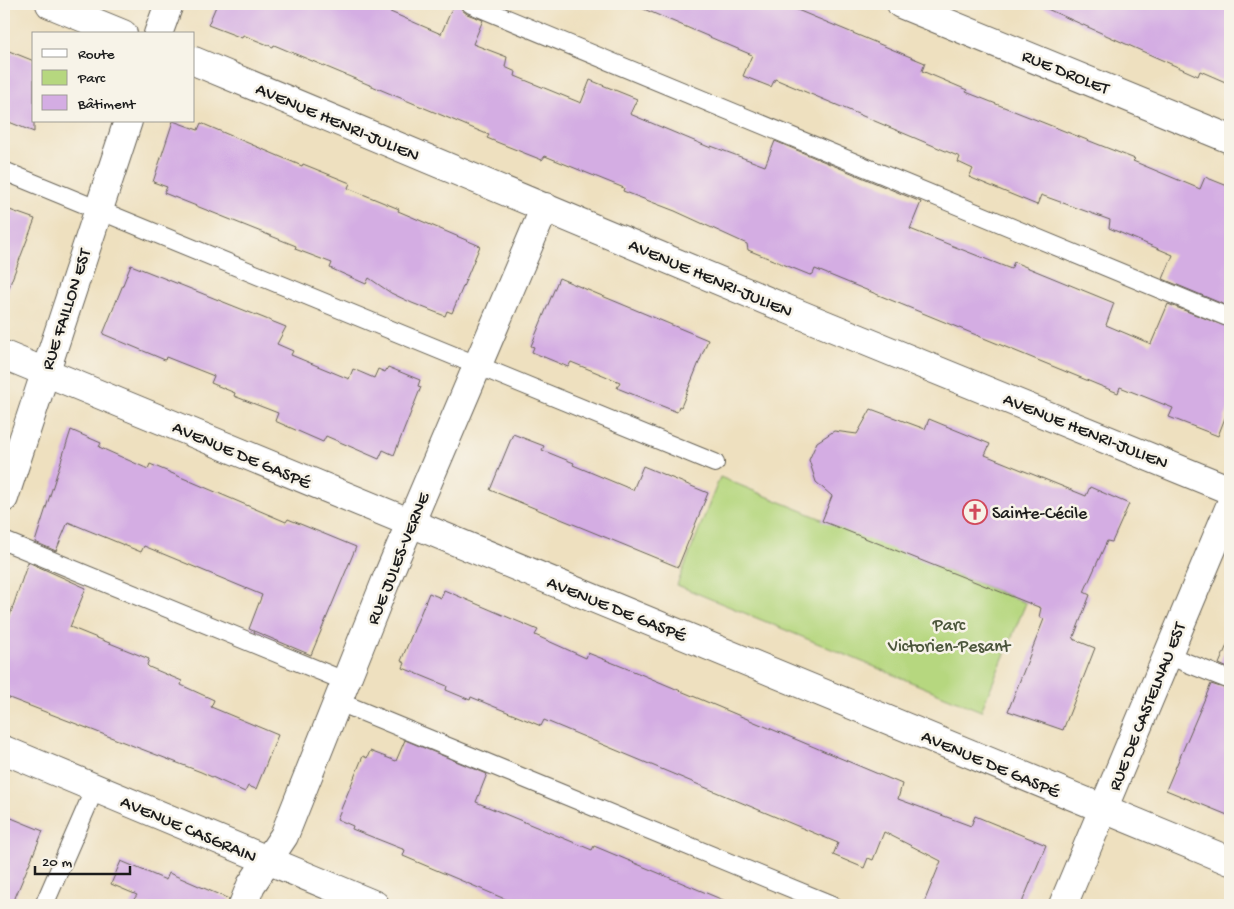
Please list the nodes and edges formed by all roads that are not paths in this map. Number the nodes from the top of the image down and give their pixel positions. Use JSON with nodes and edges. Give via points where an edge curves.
{"nodes":[{"id":1,"x":50,"y":4,"type":"edge"},
{"id":2,"x":169,"y":4,"type":"edge"},
{"id":3,"x":471,"y":4,"type":"edge"},
{"id":4,"x":901,"y":4,"type":"edge"},
{"id":5,"x":118,"y":32,"type":"edge"},
{"id":6,"x":159,"y":32,"type":"edge"},
{"id":7,"x":195,"y":61,"type":"edge"},
{"id":8,"x":128,"y":122,"type":"edge"},
{"id":9,"x":1230,"y":139,"type":"edge"},
{"id":10,"x":4,"y":171,"type":"edge"},
{"id":11,"x":545,"y":207,"type":"junction"},
{"id":12,"x":98,"y":210,"type":"junction"},
{"id":13,"x":1230,"y":318,"type":"edge"},
{"id":14,"x":4,"y":355,"type":"edge"},
{"id":15,"x":478,"y":364,"type":"junction"},
{"id":16,"x":45,"y":372,"type":"junction"},
{"id":17,"x":716,"y":463,"type":"dead end"},
{"id":18,"x":1230,"y":490,"type":"edge"},
{"id":19,"x":4,"y":498,"type":"edge"},
{"id":20,"x":1230,"y":506,"type":"edge"},
{"id":21,"x":410,"y":524,"type":"junction"},
{"id":22,"x":4,"y":540,"type":"edge"},
{"id":23,"x":1167,"y":655,"type":"junction"},
{"id":24,"x":1230,"y":680,"type":"edge"},
{"id":25,"x":343,"y":692,"type":"junction"},
{"id":26,"x":4,"y":750,"type":"edge"},
{"id":27,"x":95,"y":788,"type":"junction"},
{"id":28,"x":1103,"y":810,"type":"junction"},
{"id":29,"x":268,"y":860,"type":"junction"},
{"id":30,"x":1230,"y":861,"type":"edge"},
{"id":31,"x":44,"y":905,"type":"edge"},
{"id":32,"x":243,"y":905,"type":"edge"},
{"id":33,"x":375,"y":905,"type":"edge"},
{"id":34,"x":832,"y":905,"type":"edge"},
{"id":35,"x":1063,"y":905,"type":"edge"}],
"edges":[{"from":1,"to":5,"type":"street"},
{"from":2,"to":6,"type":"street"},
{"from":3,"to":13,"type":"lane"},
{"from":4,"to":9,"type":"street","name":"RUE DROLET"},
{"from":7,"to":11,"type":"street","name":"AVENUE HENRI-JULIEN"},
{"from":8,"to":12,"type":"street","name":"RUE FAILLON EST"},
{"from":10,"to":12,"type":"lane"},
{"from":11,"to":15,"type":"street","name":"RUE JULES-VERNE"},
{"from":11,"to":18,"type":"street","name":"AVENUE HENRI-JULIEN"},
{"from":12,"to":15,"type":"lane"},
{"from":12,"to":16,"type":"street","name":"RUE FAILLON EST"},
{"from":14,"to":16,"type":"street","name":"AVENUE DE GASPÉ"},
{"from":15,"to":17,"type":"lane"},
{"from":15,"to":21,"type":"street","name":"RUE JULES-VERNE"},
{"from":16,"to":19,"type":"street","name":"RUE FAILLON EST"},
{"from":16,"to":21,"type":"street","name":"AVENUE DE GASPÉ"},
{"from":20,"to":23,"type":"street","name":"RUE DE CASTELNAU EST"},
{"from":21,"to":25,"type":"street","name":"RUE JULES-VERNE"},
{"from":21,"to":28,"type":"street","name":"AVENUE DE GASPÉ"},
{"from":22,"to":25,"type":"lane"},
{"from":23,"to":24,"type":"lane"},
{"from":23,"to":28,"type":"street","name":"RUE DE CASTELNAU EST"},
{"from":25,"to":29,"type":"street","name":"RUE JULES-VERNE","via":[[284,836]]},
{"from":25,"to":34,"type":"lane"},
{"from":26,"to":27,"type":"street","name":"AVENUE CASGRAIN"},
{"from":27,"to":29,"type":"street","name":"AVENUE CASGRAIN"},
{"from":27,"to":31,"type":"lane"},
{"from":28,"to":30,"type":"street","name":"AVENUE DE GASPÉ"},
{"from":28,"to":35,"type":"street","name":"RUE DE CASTELNAU EST"},
{"from":29,"to":32,"type":"street","name":"RUE JULES-VERNE","via":[[251,885]]},
{"from":29,"to":33,"type":"street","name":"AVENUE CASGRAIN"}]}
